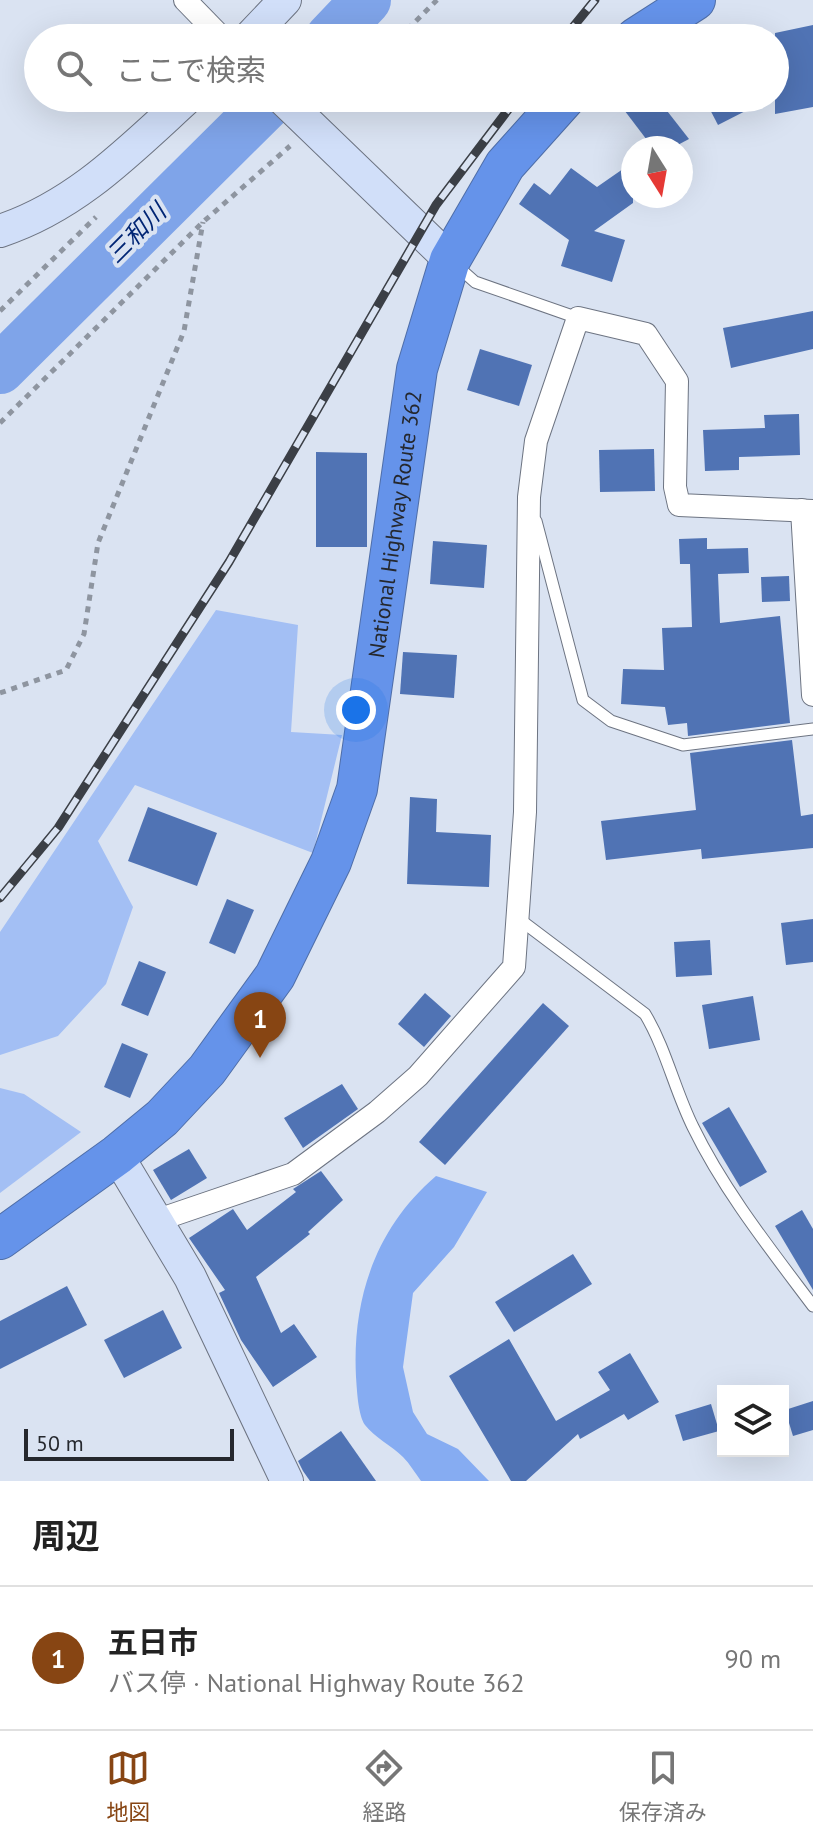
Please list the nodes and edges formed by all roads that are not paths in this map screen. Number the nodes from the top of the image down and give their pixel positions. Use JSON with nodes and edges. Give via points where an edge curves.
{"nodes":[{"id":1,"x":185,"y":0,"type":"edge"},
{"id":2,"x":285,"y":0,"type":"edge"},
{"id":3,"x":695,"y":0,"type":"edge"},
{"id":4,"x":208,"y":24,"type":"edge"},
{"id":5,"x":262,"y":24,"type":"edge"},
{"id":6,"x":658,"y":24,"type":"edge"},
{"id":7,"x":172,"y":112,"type":"edge"},
{"id":8,"x":552,"y":112,"type":"edge"},
{"id":9,"x":298,"y":114,"type":"edge"},
{"id":10,"x":0,"y":231,"type":"edge"},
{"id":11,"x":450,"y":260,"type":"junction"},
{"id":12,"x":578,"y":318,"type":"junction"},
{"id":13,"x":529,"y":497,"type":"junction"},
{"id":14,"x":808,"y":510,"type":"edge"},
{"id":15,"x":813,"y":695,"type":"edge"},
{"id":16,"x":813,"y":729,"type":"edge"},
{"id":17,"x":519,"y":919,"type":"junction"},
{"id":18,"x":117,"y":1155,"type":"junction"},
{"id":19,"x":158,"y":1220,"type":"junction"},
{"id":20,"x":0,"y":1239,"type":"edge"},
{"id":21,"x":813,"y":1306,"type":"edge"},
{"id":22,"x":287,"y":1481,"type":"edge"}],
"edges":[{"from":1,"to":4,"type":"street"},
{"from":2,"to":5,"type":"street"},
{"from":3,"to":6,"type":"highway"},
{"from":7,"to":10,"type":"street","via":[[102,176],[34,220]]},
{"from":8,"to":11,"type":"highway","name":"National Highway Route 362","via":[[505,165]]},
{"from":9,"to":11,"type":"street"},
{"from":11,"to":12,"type":"lane","via":[[475,282]]},
{"from":11,"to":18,"type":"highway","name":"National Highway Route 362","via":[[417,369],[357,789],[331,862],[275,976],[207,1070]]},
{"from":12,"to":13,"type":"street","via":[[536,441]]},
{"from":12,"to":14,"type":"street","via":[[646,334],[677,381],[679,505]]},
{"from":13,"to":16,"type":"lane","via":[[583,700],[611,721],[683,745]]},
{"from":13,"to":17,"type":"street"},
{"from":14,"to":15,"type":"street"},
{"from":17,"to":19,"type":"street","via":[[514,967],[418,1076],[377,1112],[293,1174]]},
{"from":17,"to":21,"type":"lane","via":[[645,1014],[694,1130]]},
{"from":18,"to":19,"type":"street"},
{"from":18,"to":20,"type":"highway","name":"National Highway Route 362"},
{"from":19,"to":22,"type":"street"}]}
